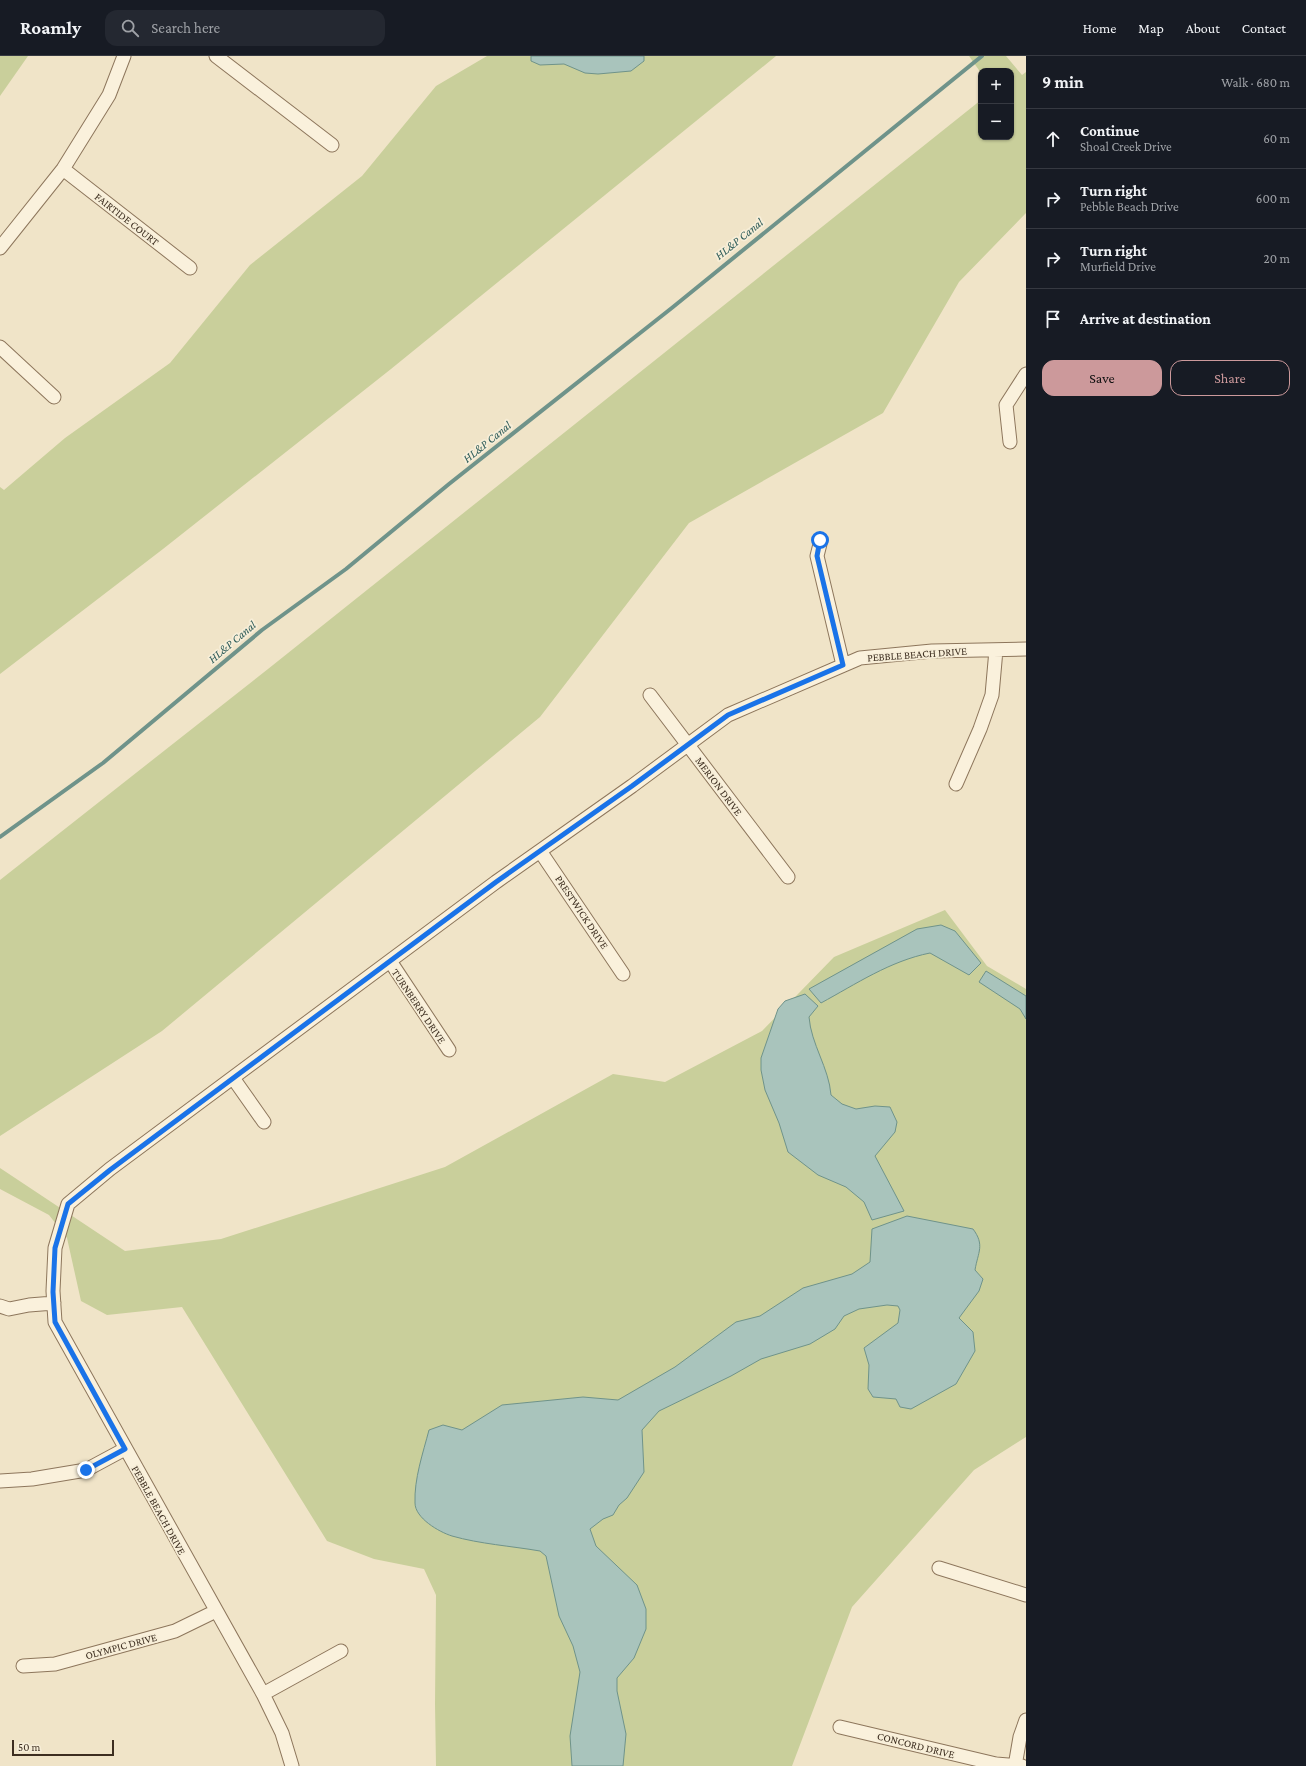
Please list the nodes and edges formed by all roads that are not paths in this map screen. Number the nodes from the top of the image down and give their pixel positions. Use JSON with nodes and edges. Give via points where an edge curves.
{"nodes":[{"id":1,"x":124,"y":56,"type":"edge"},
{"id":2,"x":216,"y":56,"type":"edge"},
{"id":3,"x":332,"y":145,"type":"dead end"},
{"id":4,"x":63,"y":169,"type":"junction"},
{"id":5,"x":0,"y":248,"type":"edge"},
{"id":6,"x":190,"y":268,"type":"dead end"},
{"id":7,"x":0,"y":347,"type":"edge"},
{"id":8,"x":1026,"y":374,"type":"edge"},
{"id":9,"x":54,"y":397,"type":"dead end"},
{"id":10,"x":1010,"y":442,"type":"dead end"},
{"id":11,"x":820,"y":540,"type":"dead end"},
{"id":12,"x":1026,"y":649,"type":"edge"},
{"id":13,"x":996,"y":650,"type":"junction"},
{"id":14,"x":843,"y":665,"type":"junction"},
{"id":15,"x":650,"y":695,"type":"dead end"},
{"id":16,"x":688,"y":745,"type":"junction"},
{"id":17,"x":956,"y":784,"type":"dead end"},
{"id":18,"x":540,"y":851,"type":"junction"},
{"id":19,"x":788,"y":877,"type":"dead end"},
{"id":20,"x":390,"y":961,"type":"junction"},
{"id":21,"x":624,"y":974,"type":"dead end"},
{"id":22,"x":449,"y":1050,"type":"dead end"},
{"id":23,"x":233,"y":1078,"type":"junction"},
{"id":24,"x":264,"y":1122,"type":"dead end"},
{"id":25,"x":54,"y":1302,"type":"junction"},
{"id":26,"x":0,"y":1306,"type":"edge"},
{"id":27,"x":125,"y":1449,"type":"junction"},
{"id":28,"x":0,"y":1481,"type":"edge"},
{"id":29,"x":939,"y":1568,"type":"dead end"},
{"id":30,"x":1026,"y":1595,"type":"edge"},
{"id":31,"x":216,"y":1611,"type":"junction"},
{"id":32,"x":341,"y":1651,"type":"dead end"},
{"id":33,"x":23,"y":1666,"type":"dead end"},
{"id":34,"x":263,"y":1694,"type":"junction"},
{"id":35,"x":1026,"y":1720,"type":"edge"},
{"id":36,"x":840,"y":1727,"type":"dead end"},
{"id":37,"x":292,"y":1766,"type":"edge"},
{"id":38,"x":1017,"y":1766,"type":"edge"}],
"edges":[{"from":1,"to":4,"type":"street","via":[[109,95]]},
{"from":2,"to":3,"type":"street"},
{"from":4,"to":5,"type":"street"},
{"from":4,"to":6,"type":"street","name":"FAIRTIDE COURT"},
{"from":7,"to":9,"type":"street"},
{"from":8,"to":10,"type":"street","via":[[1006,405]]},
{"from":11,"to":14,"type":"street","via":[[817,556]]},
{"from":12,"to":13,"type":"street","name":"PEBBLE BEACH DRIVE"},
{"from":13,"to":14,"type":"street","name":"PEBBLE BEACH DRIVE","via":[[932,651],[860,658]]},
{"from":13,"to":17,"type":"street","via":[[992,695]]},
{"from":14,"to":16,"type":"street","name":"PEBBLE BEACH DRIVE","via":[[728,715]]},
{"from":15,"to":16,"type":"street","name":"MERION DRIVE"},
{"from":16,"to":18,"type":"street","name":"PEBBLE BEACH DRIVE"},
{"from":16,"to":19,"type":"street","name":"MERION DRIVE"},
{"from":18,"to":20,"type":"street","name":"PEBBLE BEACH DRIVE"},
{"from":18,"to":21,"type":"street","name":"PRESTWICK DRIVE"},
{"from":20,"to":22,"type":"street","name":"TURNBERRY DRIVE"},
{"from":20,"to":23,"type":"street","name":"PEBBLE BEACH DRIVE"},
{"from":23,"to":24,"type":"street"},
{"from":23,"to":25,"type":"street","name":"PEBBLE BEACH DRIVE","via":[[68,1204],[55,1248]]},
{"from":25,"to":26,"type":"street","via":[[9,1309]]},
{"from":25,"to":27,"type":"street","name":"PEBBLE BEACH DRIVE","via":[[55,1322]]},
{"from":27,"to":28,"type":"street","via":[[86,1470],[32,1479]]},
{"from":27,"to":31,"type":"street","name":"PEBBLE BEACH DRIVE"},
{"from":29,"to":30,"type":"street"},
{"from":31,"to":33,"type":"street","name":"OLYMPIC DRIVE","via":[[175,1631],[55,1664]]},
{"from":31,"to":34,"type":"street","name":"PEBBLE BEACH DRIVE"},
{"from":32,"to":34,"type":"street"},
{"from":34,"to":37,"type":"street","name":"PEBBLE BEACH DRIVE","via":[[282,1733]]},
{"from":35,"to":38,"type":"street","via":[[1020,1736]]},
{"from":36,"to":38,"type":"street","name":"CONCORD DRIVE","via":[[996,1764]]}]}
